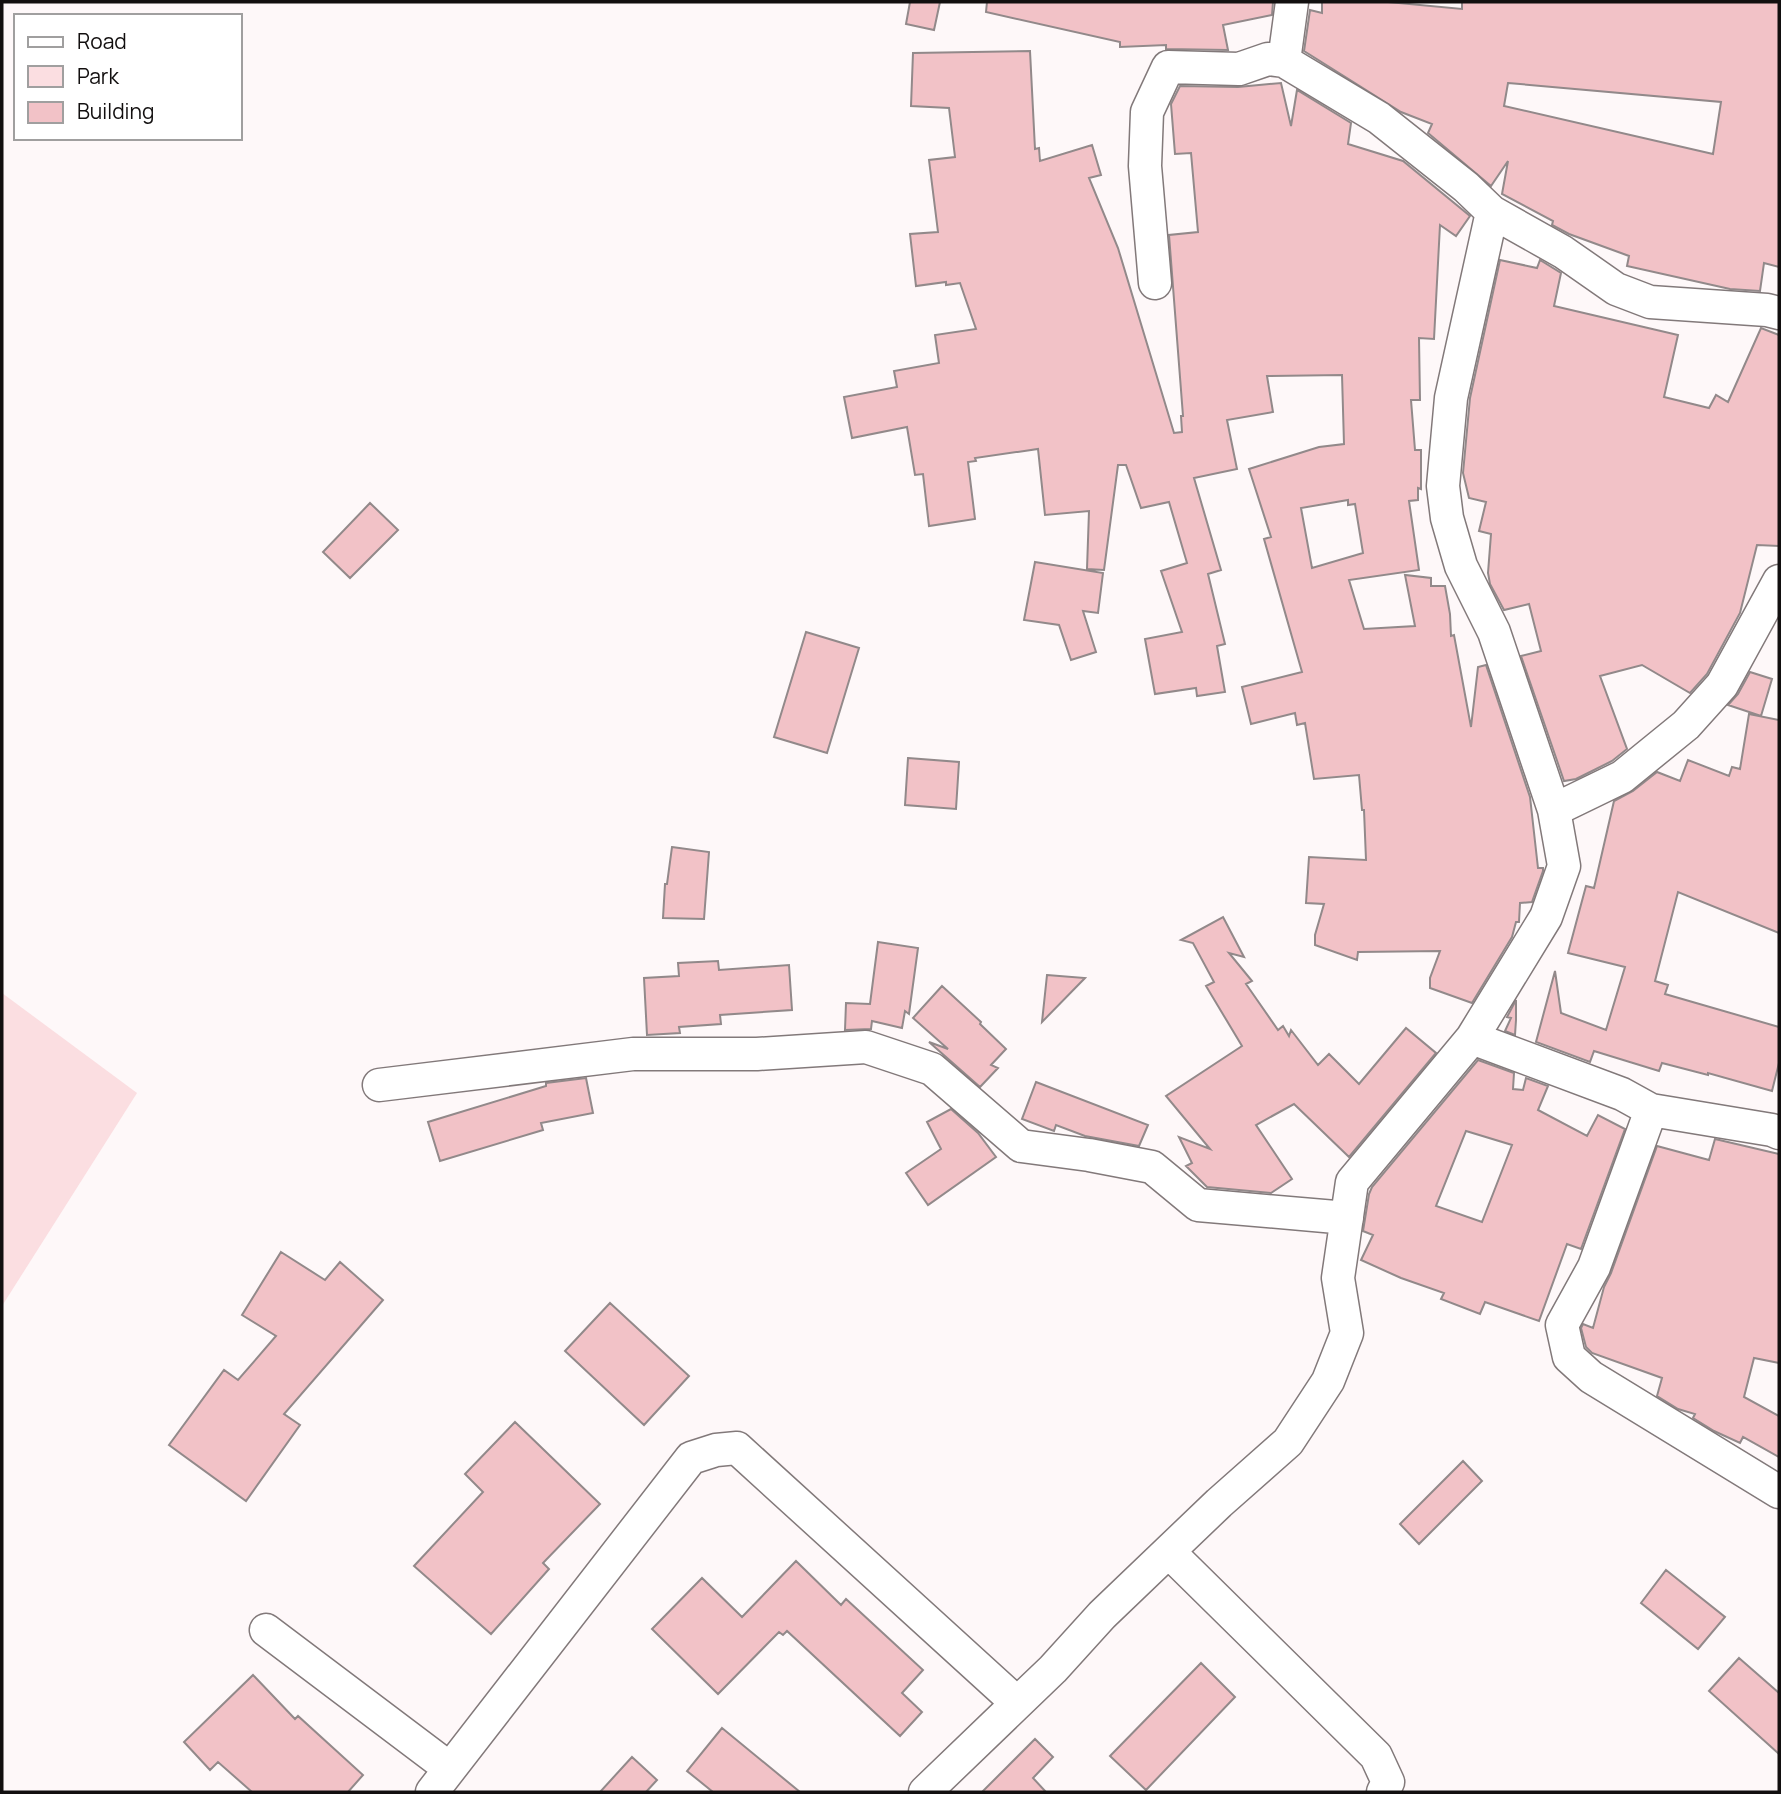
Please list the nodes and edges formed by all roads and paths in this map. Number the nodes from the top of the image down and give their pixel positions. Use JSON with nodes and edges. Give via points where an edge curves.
{"nodes":[{"id":1,"x":1292,"y":2,"type":"edge"},
{"id":2,"x":1284,"y":61,"type":"junction"},
{"id":3,"x":1492,"y":212,"type":"junction"},
{"id":4,"x":1155,"y":283,"type":"dead end"},
{"id":5,"x":1779,"y":313,"type":"edge"},
{"id":6,"x":1779,"y":581,"type":"edge"},
{"id":7,"x":1554,"y":810,"type":"junction"},
{"id":8,"x":1472,"y":1038,"type":"junction"},
{"id":9,"x":379,"y":1085,"type":"dead end"},
{"id":10,"x":1651,"y":1110,"type":"junction"},
{"id":11,"x":1779,"y":1133,"type":"edge"},
{"id":12,"x":1347,"y":1218,"type":"junction"},
{"id":13,"x":1779,"y":1492,"type":"edge"},
{"id":14,"x":1169,"y":1552,"type":"junction"},
{"id":15,"x":267,"y":1630,"type":"dead end"},
{"id":16,"x":1017,"y":1703,"type":"junction"},
{"id":17,"x":440,"y":1780,"type":"edge"},
{"id":18,"x":925,"y":1792,"type":"edge"},
{"id":19,"x":1383,"y":1792,"type":"edge"}],
"edges":[{"from":1,"to":2,"type":"street"},
{"from":2,"to":3,"type":"street","via":[[1379,118]]},
{"from":2,"to":4,"type":"street","via":[[1268,59],[1239,69],[1168,67],[1147,112],[1145,166]]},
{"from":3,"to":5,"type":"street","via":[[1616,289],[1650,302]]},
{"from":3,"to":7,"type":"street","via":[[1451,398],[1443,486],[1461,566],[1494,632]]},
{"from":6,"to":7,"type":"street","via":[[1722,685],[1686,725],[1622,777]]},
{"from":7,"to":8,"type":"street","via":[[1564,866],[1546,917]]},
{"from":8,"to":10,"type":"street","via":[[1622,1094]]},
{"from":8,"to":12,"type":"street","via":[[1352,1182]]},
{"from":9,"to":12,"type":"street","via":[[633,1054],[757,1054],[866,1046],[932,1069],[1021,1146],[1152,1167],[1198,1205]]},
{"from":10,"to":11,"type":"street"},
{"from":10,"to":13,"type":"street","via":[[1594,1267],[1562,1325],[1569,1357],[1591,1377]]},
{"from":12,"to":14,"type":"street","via":[[1338,1278],[1347,1333],[1328,1381],[1288,1442]]},
{"from":14,"to":16,"type":"street"},
{"from":14,"to":19,"type":"street","via":[[1376,1756],[1388,1782]]},
{"from":15,"to":17,"type":"street"},
{"from":16,"to":17,"type":"street","via":[[737,1448],[716,1450],[691,1458]]},
{"from":16,"to":18,"type":"street"}]}
